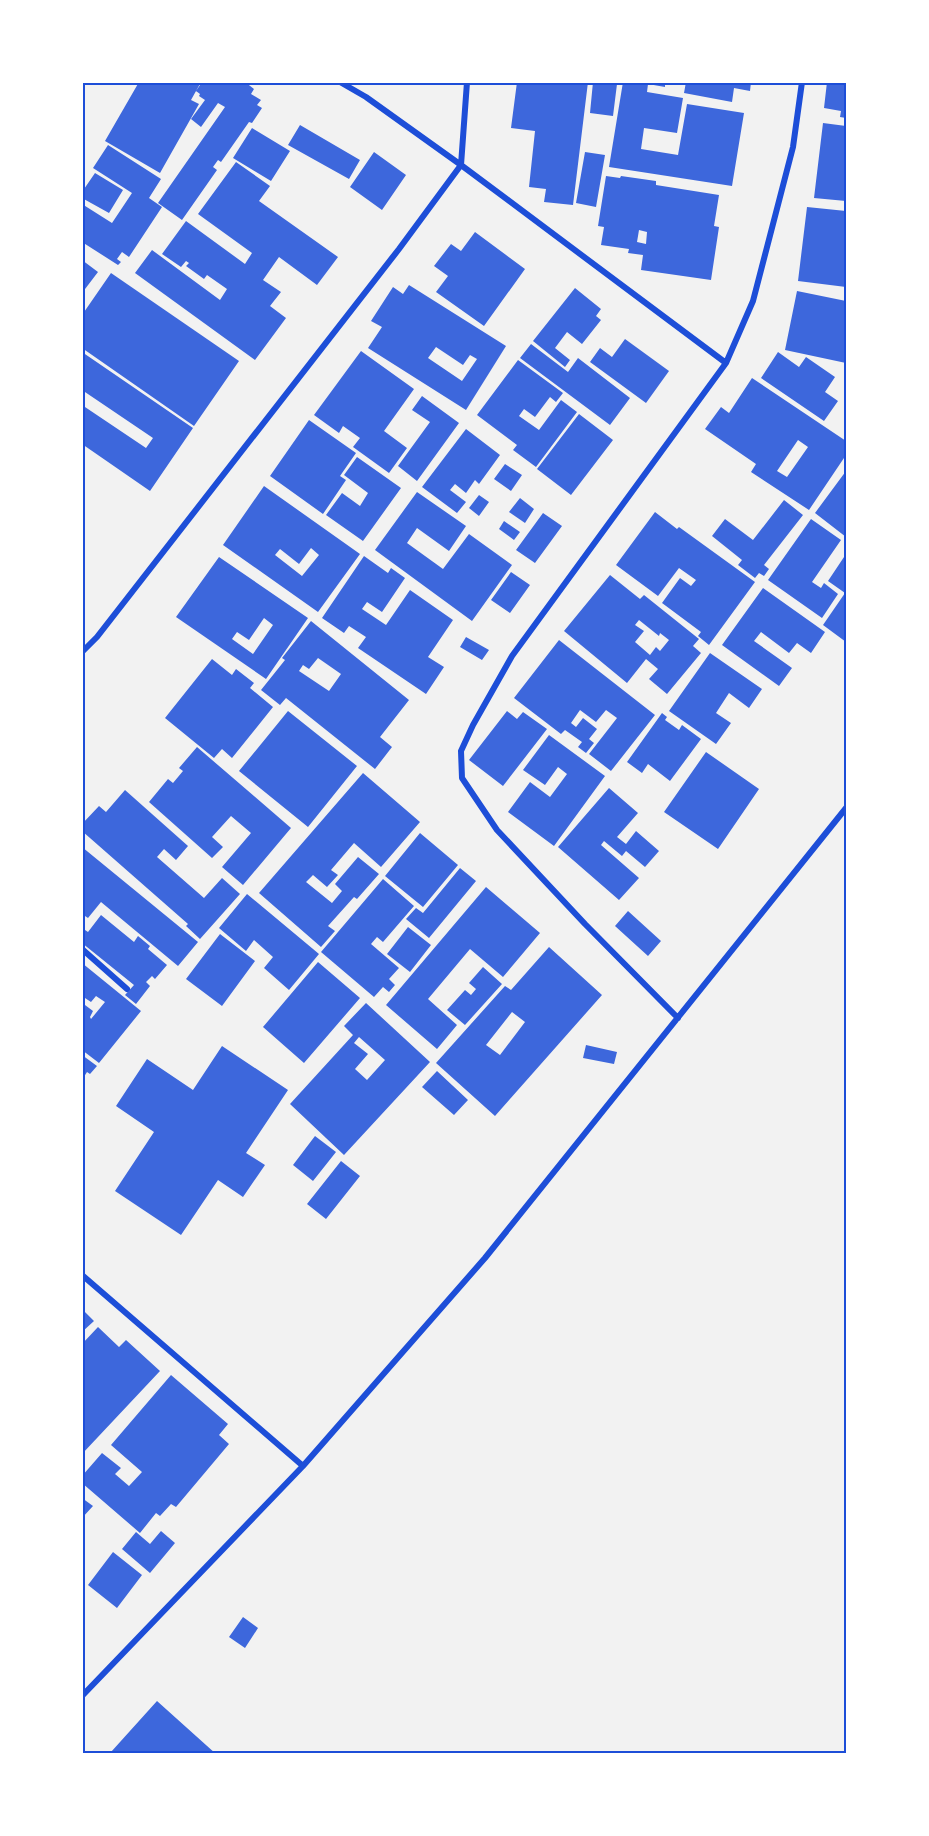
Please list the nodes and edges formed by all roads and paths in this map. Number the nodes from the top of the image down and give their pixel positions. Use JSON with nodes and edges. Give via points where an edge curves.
{"nodes":[{"id":1,"x":339,"y":82,"type":"edge"},
{"id":2,"x":467,"y":82,"type":"edge"},
{"id":3,"x":802,"y":82,"type":"edge"},
{"id":4,"x":461,"y":165,"type":"junction"},
{"id":5,"x":726,"y":363,"type":"junction"},
{"id":6,"x":82,"y":652,"type":"edge"},
{"id":7,"x":846,"y":808,"type":"edge"},
{"id":8,"x":82,"y":949,"type":"edge"},
{"id":9,"x":127,"y":989,"type":"dead end"},
{"id":10,"x":678,"y":1018,"type":"junction"},
{"id":11,"x":82,"y":1275,"type":"edge"},
{"id":12,"x":303,"y":1466,"type":"junction"},
{"id":13,"x":82,"y":1696,"type":"edge"}],
"edges":[{"from":1,"to":4,"type":"street"},
{"from":2,"to":4,"type":"street"},
{"from":3,"to":5,"type":"street","via":[[793,147],[753,301]]},
{"from":4,"to":5,"type":"street"},
{"from":4,"to":6,"type":"street"},
{"from":5,"to":10,"type":"street","via":[[512,656],[462,751],[462,778],[496,830]]},
{"from":7,"to":10,"type":"street"},
{"from":8,"to":9,"type":"street"},
{"from":10,"to":12,"type":"street","via":[[485,1258]]},
{"from":11,"to":12,"type":"street"},
{"from":12,"to":13,"type":"street"}]}
